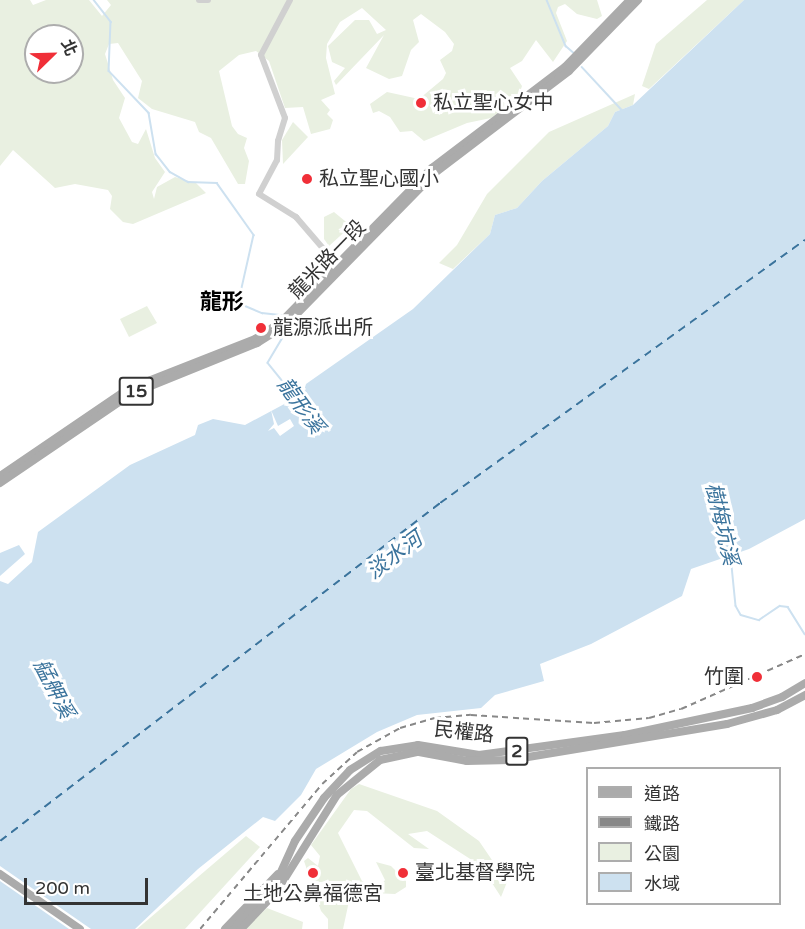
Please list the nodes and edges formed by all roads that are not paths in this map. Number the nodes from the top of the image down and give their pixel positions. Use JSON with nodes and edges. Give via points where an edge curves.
{"nodes":[{"id":1,"x":200,"y":0,"type":"edge"},
{"id":2,"x":208,"y":0,"type":"edge"},
{"id":3,"x":290,"y":0,"type":"edge"},
{"id":4,"x":630,"y":0,"type":"edge"},
{"id":5,"x":638,"y":0,"type":"edge"},
{"id":6,"x":434,"y":170,"type":"junction"},
{"id":7,"x":340,"y":268,"type":"junction"},
{"id":8,"x":275,"y":330,"type":"junction"},
{"id":9,"x":0,"y":476,"type":"edge"},
{"id":10,"x":0,"y":483,"type":"edge"},
{"id":11,"x":805,"y":683,"type":"edge"},
{"id":12,"x":805,"y":695,"type":"edge"},
{"id":13,"x":0,"y":874,"type":"edge"},
{"id":14,"x":229,"y":927,"type":"edge"},
{"id":15,"x":80,"y":929,"type":"edge"},
{"id":16,"x":242,"y":929,"type":"edge"}],
"edges":[{"from":1,"to":2,"type":"street"},
{"from":3,"to":7,"type":"street","via":[[261,55],[285,118],[277,159],[259,194],[296,217]]},
{"from":4,"to":6,"type":"main road","name":"龍米路一段","number":"15","via":[[566,67]]},
{"from":5,"to":6,"type":"main road","name":"龍米路一段","number":"15","via":[[569,71]]},
{"from":6,"to":7,"type":"main road","name":"龍米路一段","number":"15"},
{"from":7,"to":8,"type":"main road","name":"龍米路一段","number":"15"},
{"from":8,"to":9,"type":"main road","name":"龍米路一段","number":"15","via":[[134,386]]},
{"from":8,"to":10,"type":"main road","name":"龍米路一段","number":"15","via":[[131,394]]},
{"from":11,"to":14,"type":"main road","name":"民權路","number":"2","via":[[775,701],[752,708],[625,735],[479,755],[418,745],[381,751],[350,770],[324,798],[279,873]]},
{"from":12,"to":16,"type":"main road","name":"民權路","number":"2","via":[[777,710],[727,724],[510,760],[467,762],[419,752],[380,760],[337,795],[277,891]]},
{"from":13,"to":15,"type":"main road"}]}
